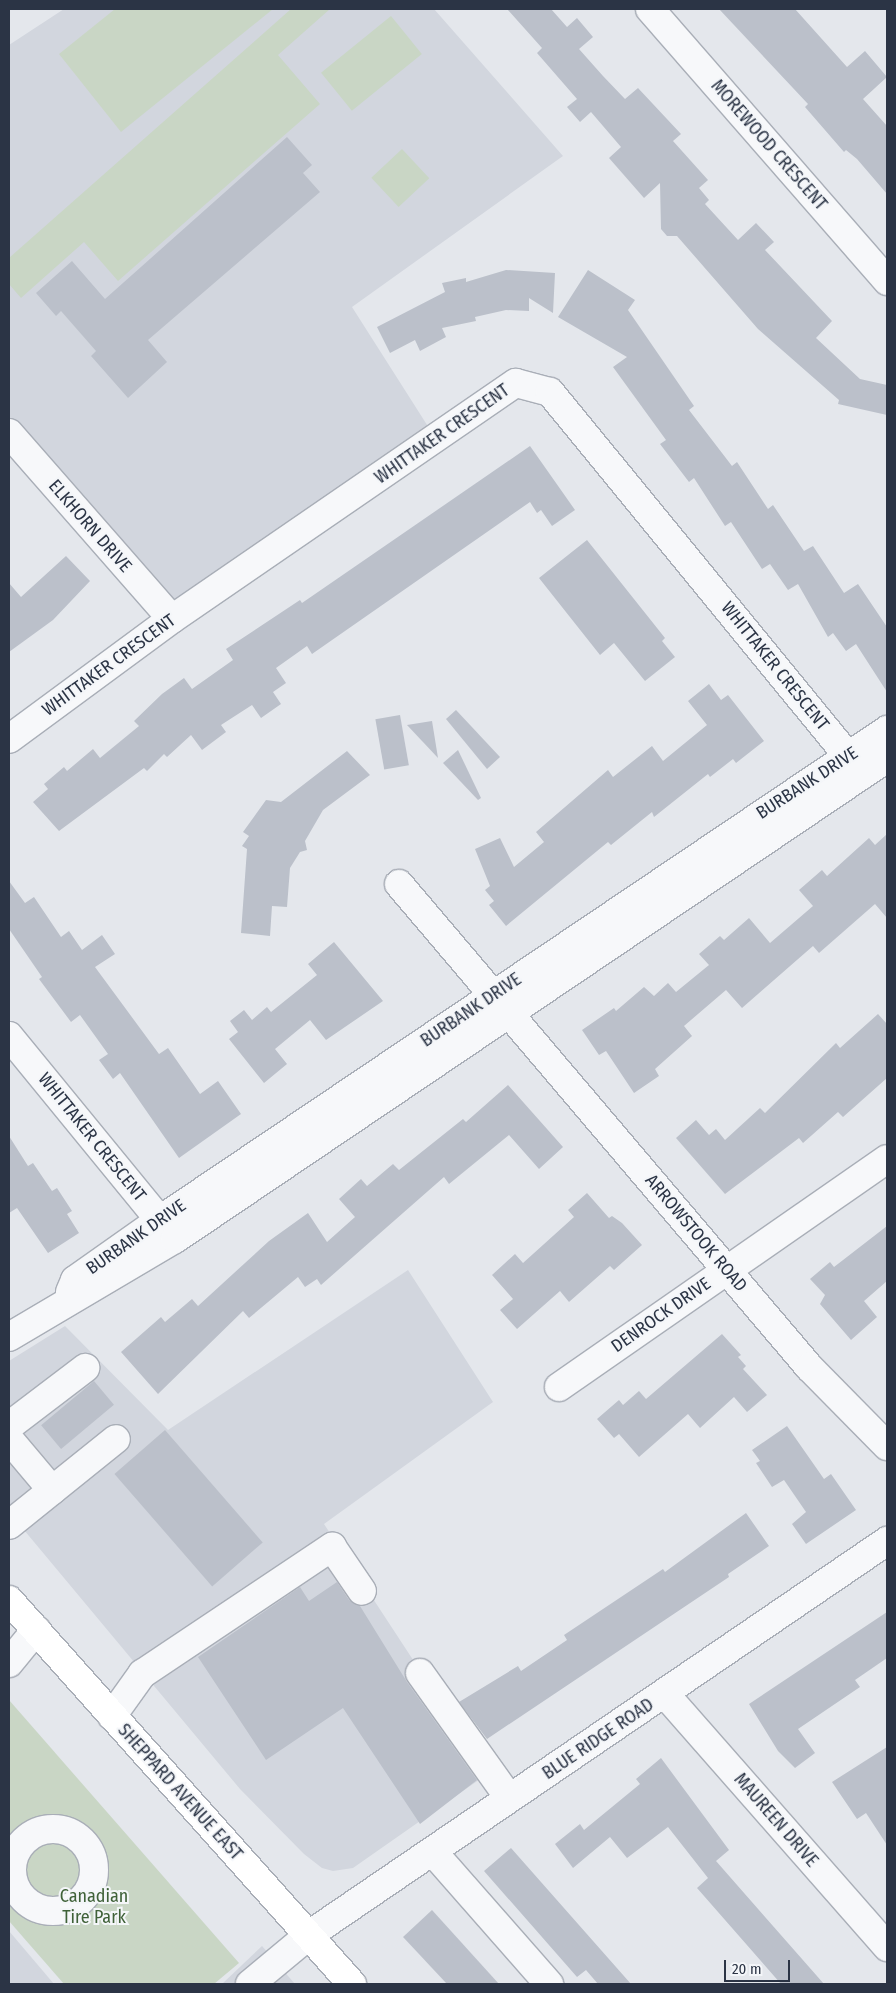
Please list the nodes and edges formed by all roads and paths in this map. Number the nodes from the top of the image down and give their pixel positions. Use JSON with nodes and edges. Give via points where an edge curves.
{"nodes":[{"id":1,"x":650,"y":9,"type":"edge"},
{"id":2,"x":887,"y":281,"type":"edge"},
{"id":3,"x":9,"y":433,"type":"edge"},
{"id":4,"x":172,"y":619,"type":"junction"},
{"id":5,"x":887,"y":730,"type":"edge"},
{"id":6,"x":9,"y":739,"type":"edge"},
{"id":7,"x":887,"y":758,"type":"edge"},
{"id":8,"x":856,"y":765,"type":"junction"},
{"id":9,"x":399,"y":884,"type":"dead end"},
{"id":10,"x":502,"y":1004,"type":"junction"},
{"id":11,"x":9,"y":1036,"type":"edge"},
{"id":12,"x":887,"y":1159,"type":"edge"},
{"id":13,"x":168,"y":1229,"type":"junction"},
{"id":14,"x":726,"y":1269,"type":"junction"},
{"id":15,"x":9,"y":1337,"type":"edge"},
{"id":16,"x":85,"y":1368,"type":"dead end"},
{"id":17,"x":559,"y":1387,"type":"dead end"},
{"id":18,"x":9,"y":1426,"type":"edge"},
{"id":19,"x":9,"y":1439,"type":"edge"},
{"id":20,"x":116,"y":1439,"type":"dead end"},
{"id":21,"x":887,"y":1446,"type":"edge"},
{"id":22,"x":52,"y":1490,"type":"junction"},
{"id":23,"x":9,"y":1525,"type":"edge"},
{"id":24,"x":887,"y":1541,"type":"edge"},
{"id":25,"x":362,"y":1591,"type":"dead end"},
{"id":26,"x":9,"y":1600,"type":"edge"},
{"id":27,"x":36,"y":1630,"type":"junction"},
{"id":28,"x":9,"y":1663,"type":"edge"},
{"id":29,"x":420,"y":1673,"type":"dead end"},
{"id":30,"x":665,"y":1694,"type":"junction"},
{"id":31,"x":112,"y":1716,"type":"junction"},
{"id":32,"x":509,"y":1798,"type":"junction"},
{"id":33,"x":433,"y":1852,"type":"junction"},
{"id":34,"x":309,"y":1935,"type":"junction"},
{"id":35,"x":887,"y":1947,"type":"edge"},
{"id":36,"x":250,"y":1984,"type":"edge"},
{"id":37,"x":352,"y":1984,"type":"edge"},
{"id":38,"x":550,"y":1984,"type":"edge"}],
"edges":[{"from":1,"to":2,"type":"street","name":"MOREWOOD CRESCENT"},
{"from":3,"to":4,"type":"street","name":"ELKHORN DRIVE"},
{"from":4,"to":6,"type":"street","name":"WHITTAKER CRESCENT"},
{"from":4,"to":8,"type":"street","name":"WHITTAKER CRESCENT","via":[[516,383],[550,392]]},
{"from":5,"to":8,"type":"street","name":"BURBANK DRIVE"},
{"from":7,"to":8,"type":"street","name":"BURBANK DRIVE"},
{"from":8,"to":10,"type":"street","name":"BURBANK DRIVE"},
{"from":9,"to":10,"type":"street","name":"ARROWSTOOK ROAD"},
{"from":10,"to":13,"type":"street","name":"BURBANK DRIVE"},
{"from":10,"to":14,"type":"street","name":"ARROWSTOOK ROAD"},
{"from":11,"to":13,"type":"street","name":"WHITTAKER CRESCENT"},
{"from":12,"to":14,"type":"street","name":"DENROCK DRIVE"},
{"from":13,"to":15,"type":"street","name":"BURBANK DRIVE","via":[[84,1296],[66,1300]]},
{"from":14,"to":17,"type":"street","name":"DENROCK DRIVE"},
{"from":14,"to":21,"type":"street","name":"ARROWSTOOK ROAD","via":[[809,1367]]},
{"from":16,"to":18,"type":"street"},
{"from":19,"to":22,"type":"street"},
{"from":20,"to":22,"type":"street"},
{"from":22,"to":23,"type":"street"},
{"from":24,"to":30,"type":"street","name":"BLUE RIDGE ROAD"},
{"from":25,"to":31,"type":"street","via":[[340,1542],[142,1674]]},
{"from":26,"to":27,"type":"main road","name":"SHEPPARD AVENUE EAST"},
{"from":27,"to":28,"type":"street"},
{"from":27,"to":31,"type":"main road","name":"SHEPPARD AVENUE EAST"},
{"from":29,"to":32,"type":"street"},
{"from":30,"to":32,"type":"street","name":"BLUE RIDGE ROAD"},
{"from":30,"to":35,"type":"street","name":"MAUREEN DRIVE"},
{"from":31,"to":34,"type":"main road","name":"SHEPPARD AVENUE EAST"},
{"from":32,"to":33,"type":"street","name":"BLUE RIDGE ROAD"},
{"from":33,"to":34,"type":"street","name":"BLUE RIDGE ROAD"},
{"from":33,"to":38,"type":"street"},
{"from":34,"to":36,"type":"street","name":"BLUE RIDGE ROAD"},
{"from":34,"to":37,"type":"main road","name":"SHEPPARD AVENUE EAST"}]}
